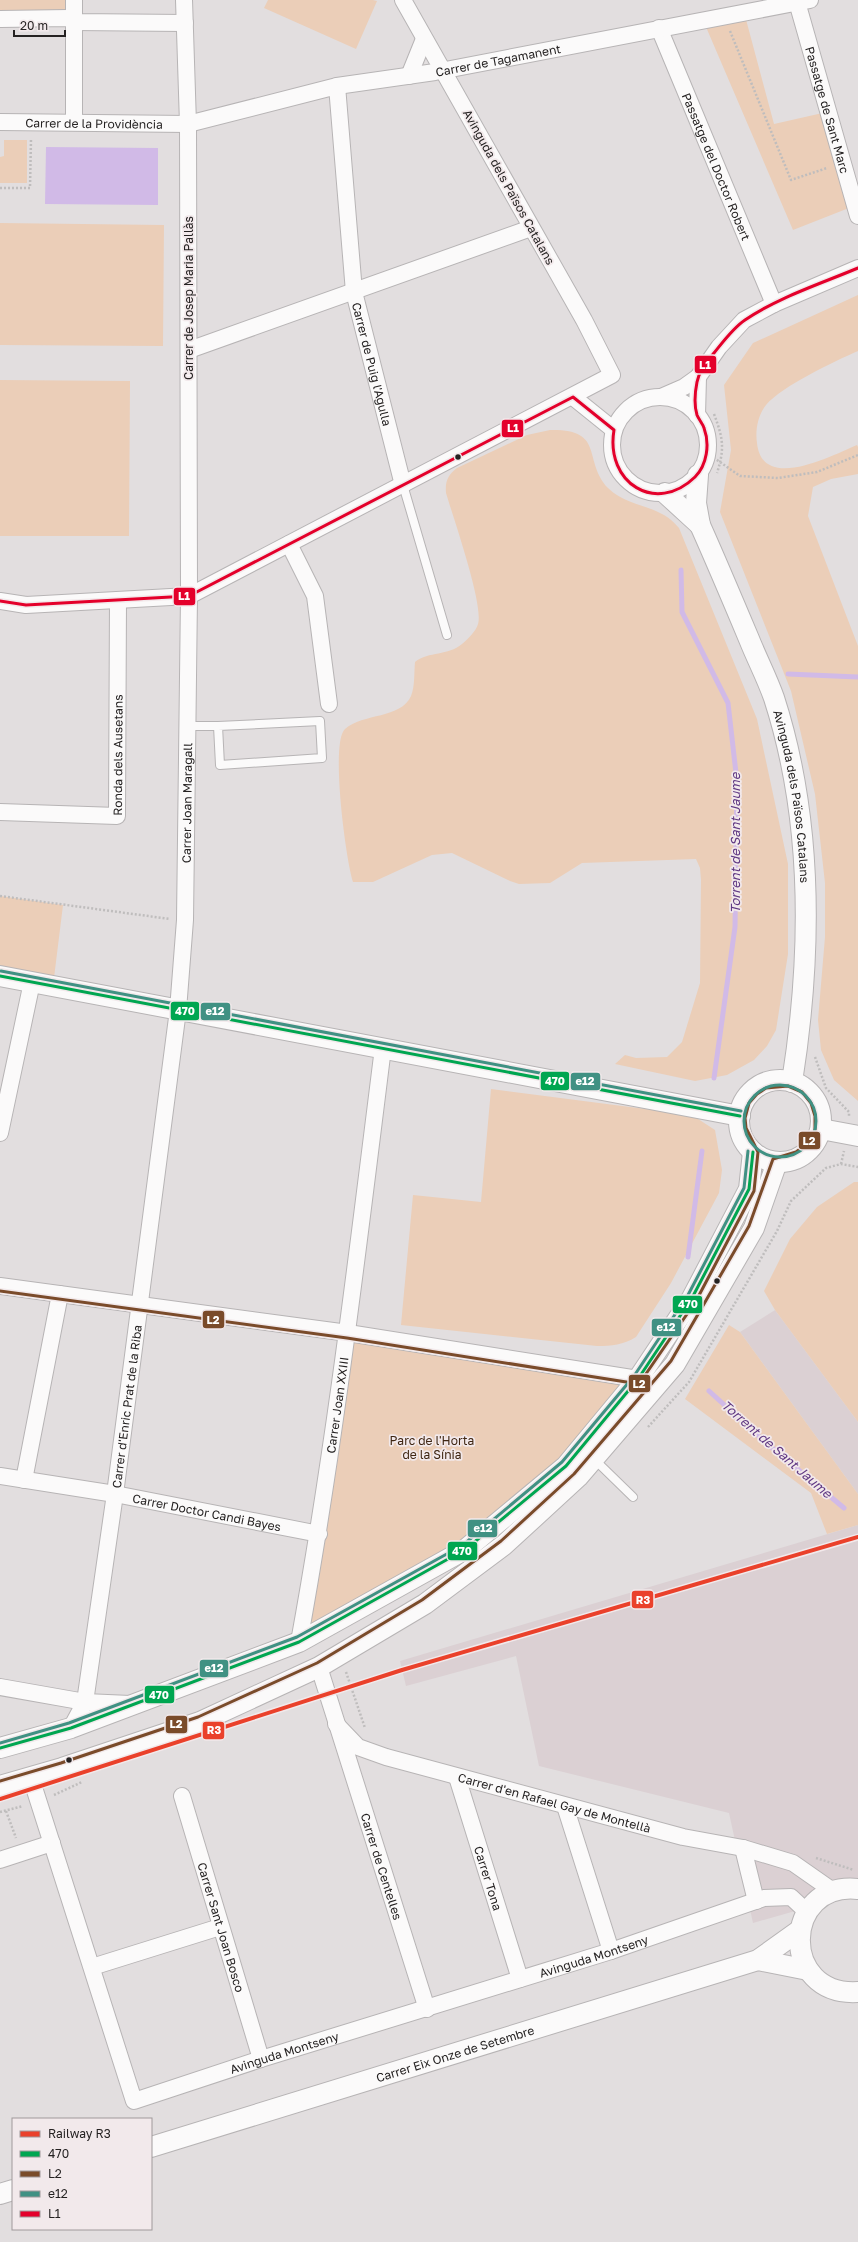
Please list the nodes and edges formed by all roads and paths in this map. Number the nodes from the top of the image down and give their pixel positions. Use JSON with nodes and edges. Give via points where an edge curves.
{"nodes":[{"id":1,"x":74,"y":0,"type":"edge"},
{"id":2,"x":184,"y":0,"type":"edge"},
{"id":3,"x":403,"y":0,"type":"edge"},
{"id":4,"x":804,"y":1,"type":"edge"},
{"id":5,"x":763,"y":4,"type":"edge"},
{"id":6,"x":724,"y":16,"type":"junction"},
{"id":7,"x":0,"y":19,"type":"edge"},
{"id":8,"x":74,"y":22,"type":"junction"},
{"id":9,"x":185,"y":23,"type":"junction"},
{"id":10,"x":659,"y":28,"type":"junction"},
{"id":11,"x":424,"y":39,"type":"junction"},
{"id":12,"x":443,"y":71,"type":"junction"},
{"id":13,"x":409,"y":76,"type":"junction"},
{"id":14,"x":337,"y":86,"type":"junction"},
{"id":15,"x":0,"y":122,"type":"edge"},
{"id":16,"x":74,"y":122,"type":"junction"},
{"id":17,"x":188,"y":124,"type":"junction"},
{"id":18,"x":25,"y":139,"type":"dead end"},
{"id":19,"x":842,"y":163,"type":"junction"},
{"id":20,"x":0,"y":188,"type":"edge"},
{"id":21,"x":858,"y":216,"type":"edge"},
{"id":22,"x":531,"y":228,"type":"junction"},
{"id":23,"x":858,"y":268,"type":"edge"},
{"id":24,"x":354,"y":292,"type":"junction"},
{"id":25,"x":774,"y":304,"type":"junction"},
{"id":26,"x":189,"y":350,"type":"junction"},
{"id":27,"x":698,"y":377,"type":"junction"},
{"id":28,"x":573,"y":397,"type":"junction"},
{"id":29,"x":661,"y":397,"type":"junction"},
{"id":30,"x":697,"y":415,"type":"junction"},
{"id":31,"x":614,"y":430,"type":"junction"},
{"id":32,"x":707,"y":453,"type":"junction"},
{"id":33,"x":858,"y":455,"type":"edge"},
{"id":34,"x":698,"y":475,"type":"junction"},
{"id":35,"x":403,"y":485,"type":"junction"},
{"id":36,"x":665,"y":494,"type":"junction"},
{"id":37,"x":700,"y":525,"type":"junction"},
{"id":38,"x":289,"y":544,"type":"junction"},
{"id":39,"x":189,"y":596,"type":"junction"},
{"id":40,"x":118,"y":600,"type":"junction"},
{"id":41,"x":0,"y":601,"type":"edge"},
{"id":42,"x":447,"y":635,"type":"dead end"},
{"id":43,"x":329,"y":704,"type":"dead end"},
{"id":44,"x":188,"y":726,"type":"junction"},
{"id":45,"x":218,"y":726,"type":"junction"},
{"id":46,"x":0,"y":812,"type":"edge"},
{"id":47,"x":0,"y":896,"type":"edge"},
{"id":48,"x":185,"y":920,"type":"junction"},
{"id":49,"x":0,"y":976,"type":"edge"},
{"id":50,"x":32,"y":982,"type":"junction"},
{"id":51,"x":178,"y":1010,"type":"junction"},
{"id":52,"x":383,"y":1048,"type":"junction"},
{"id":53,"x":792,"y":1082,"type":"junction"},
{"id":54,"x":740,"y":1116,"type":"junction"},
{"id":55,"x":821,"y":1129,"type":"junction"},
{"id":56,"x":0,"y":1133,"type":"edge"},
{"id":57,"x":858,"y":1136,"type":"edge"},
{"id":58,"x":753,"y":1152,"type":"junction"},
{"id":59,"x":777,"y":1162,"type":"junction"},
{"id":60,"x":841,"y":1164,"type":"dead end"},
{"id":61,"x":858,"y":1167,"type":"edge"},
{"id":62,"x":0,"y":1286,"type":"edge"},
{"id":63,"x":60,"y":1294,"type":"junction"},
{"id":64,"x":139,"y":1305,"type":"junction"},
{"id":65,"x":348,"y":1333,"type":"junction"},
{"id":66,"x":638,"y":1379,"type":"junction"},
{"id":67,"x":594,"y":1459,"type":"junction"},
{"id":68,"x":0,"y":1476,"type":"edge"},
{"id":69,"x":24,"y":1480,"type":"junction"},
{"id":70,"x":115,"y":1494,"type":"junction"},
{"id":71,"x":633,"y":1497,"type":"dead end"},
{"id":72,"x":319,"y":1534,"type":"junction"},
{"id":73,"x":299,"y":1642,"type":"junction"},
{"id":74,"x":319,"y":1667,"type":"junction"},
{"id":75,"x":346,"y":1670,"type":"dead end"},
{"id":76,"x":0,"y":1687,"type":"edge"},
{"id":77,"x":85,"y":1702,"type":"junction"},
{"id":78,"x":138,"y":1704,"type":"junction"},
{"id":79,"x":336,"y":1724,"type":"junction"},
{"id":80,"x":71,"y":1728,"type":"junction"},
{"id":81,"x":367,"y":1730,"type":"dead end"},
{"id":82,"x":0,"y":1748,"type":"edge"},
{"id":83,"x":457,"y":1777,"type":"junction"},
{"id":84,"x":31,"y":1778,"type":"junction"},
{"id":85,"x":0,"y":1786,"type":"edge"},
{"id":86,"x":182,"y":1796,"type":"dead end"},
{"id":87,"x":565,"y":1806,"type":"junction"},
{"id":88,"x":6,"y":1811,"type":"dead end"},
{"id":89,"x":52,"y":1843,"type":"junction"},
{"id":90,"x":743,"y":1848,"type":"junction"},
{"id":91,"x":21,"y":1853,"type":"junction"},
{"id":92,"x":0,"y":1860,"type":"edge"},
{"id":93,"x":858,"y":1889,"type":"edge"},
{"id":94,"x":833,"y":1891,"type":"junction"},
{"id":95,"x":756,"y":1901,"type":"junction"},
{"id":96,"x":803,"y":1921,"type":"junction"},
{"id":97,"x":220,"y":1927,"type":"junction"},
{"id":98,"x":611,"y":1952,"type":"junction"},
{"id":99,"x":758,"y":1960,"type":"junction"},
{"id":100,"x":92,"y":1967,"type":"junction"},
{"id":101,"x":808,"y":1970,"type":"junction"},
{"id":102,"x":520,"y":1979,"type":"junction"},
{"id":103,"x":858,"y":1992,"type":"edge"},
{"id":104,"x":426,"y":2009,"type":"junction"},
{"id":105,"x":260,"y":2059,"type":"junction"},
{"id":106,"x":152,"y":2147,"type":"edge"},
{"id":107,"x":12,"y":2190,"type":"edge"},
{"id":108,"x":0,"y":2194,"type":"edge"}],
"edges":[{"from":1,"to":8,"type":"street"},
{"from":2,"to":9,"type":"street","name":"Carrer de Josep Maria Pallàs"},
{"from":3,"to":11,"type":"street","name":"Avinguda dels Països Catalans"},
{"from":4,"to":5,"type":"street","name":"Carrer de Tagamanent"},
{"from":4,"to":19,"type":"street","name":"Passatge de Sant Marc"},
{"from":5,"to":6,"type":"street","name":"Carrer de Tagamanent"},
{"from":6,"to":10,"type":"street","name":"Carrer de Tagamanent"},
{"from":6,"to":19,"type":"path","via":[[791,180]]},
{"from":7,"to":8,"type":"street","via":[[69,18]]},
{"from":8,"to":9,"type":"street"},
{"from":8,"to":16,"type":"street"},
{"from":9,"to":17,"type":"street","name":"Carrer de Josep Maria Pallàs"},
{"from":10,"to":12,"type":"street","name":"Carrer de Tagamanent"},
{"from":10,"to":25,"type":"street","name":"Passatge del Doctor Robert"},
{"from":11,"to":12,"type":"street","name":"Avinguda dels Països Catalans"},
{"from":11,"to":13,"type":"street"},
{"from":12,"to":13,"type":"street","name":"Carrer de Tagamanent"},
{"from":12,"to":22,"type":"street","name":"Avinguda dels Països Catalans"},
{"from":13,"to":14,"type":"street","name":"Carrer de Tagamanent"},
{"from":14,"to":17,"type":"street","name":"Carrer de Tagamanent"},
{"from":14,"to":24,"type":"street","name":"Carrer de Puig l'Agulla"},
{"from":15,"to":16,"type":"street","name":"Carrer de la Providència"},
{"from":16,"to":17,"type":"street","name":"Carrer de la Providència"},
{"from":17,"to":26,"type":"street","name":"Carrer de Josep Maria Pallàs"},
{"from":18,"to":20,"type":"path","via":[[31,139],[30,188]]},
{"from":19,"to":21,"type":"street","name":"Passatge de Sant Marc"},
{"from":22,"to":24,"type":"street"},
{"from":22,"to":28,"type":"street","name":"Avinguda dels Països Catalans","via":[[584,320],[612,375]]},
{"from":23,"to":25,"type":"street"},
{"from":24,"to":26,"type":"street"},
{"from":24,"to":35,"type":"street","name":"Carrer de Puig l'Agulla"},
{"from":25,"to":27,"type":"street","via":[[744,320],[719,347]]},
{"from":26,"to":39,"type":"street","name":"Carrer de Josep Maria Pallàs"},
{"from":27,"to":29,"type":"street","via":[[684,387]]},
{"from":27,"to":30,"type":"street"},
{"from":28,"to":31,"type":"street"},
{"from":28,"to":35,"type":"street"},
{"from":29,"to":30,"type":"street","via":[[681,402]]},
{"from":29,"to":31,"type":"street","via":[[637,403],[619,419]]},
{"from":30,"to":32,"type":"street","via":[[706,433]]},
{"from":31,"to":36,"type":"street","via":[[611,446],[614,462],[622,476],[634,486],[649,492]]},
{"from":32,"to":33,"type":"path","via":[[740,476],[778,478],[818,472]]},
{"from":32,"to":34,"type":"street"},
{"from":34,"to":36,"type":"street","via":[[688,484]]},
{"from":34,"to":37,"type":"street","name":"Avinguda dels Països Catalans","via":[[696,503]]},
{"from":35,"to":38,"type":"street"},
{"from":35,"to":42,"type":"lane","name":"Carrer de Puig l'Agulla"},
{"from":36,"to":37,"type":"street","name":"Avinguda dels Països Catalans"},
{"from":37,"to":53,"type":"street","name":"Avinguda dels Països Catalans","via":[[774,697],[802,825],[807,921],[805,984]]},
{"from":38,"to":39,"type":"street"},
{"from":38,"to":43,"type":"street","via":[[315,596]]},
{"from":39,"to":40,"type":"street"},
{"from":39,"to":44,"type":"street","name":"Carrer Joan Maragall"},
{"from":40,"to":41,"type":"street","via":[[26,605]]},
{"from":40,"to":46,"type":"street","name":"Ronda dels Ausetans","via":[[117,816]]},
{"from":44,"to":45,"type":"lane"},
{"from":44,"to":48,"type":"street","name":"Carrer Joan Maragall"},
{"from":45,"to":45,"type":"lane","via":[[220,765],[322,758],[320,721]]},
{"from":47,"to":48,"type":"path"},
{"from":48,"to":51,"type":"street","name":"Carrer Joan Maragall"},
{"from":49,"to":50,"type":"street"},
{"from":50,"to":51,"type":"street"},
{"from":50,"to":56,"type":"street"},
{"from":51,"to":52,"type":"street"},
{"from":51,"to":64,"type":"street","name":"Carrer d'Enric Prat de la Riba"},
{"from":52,"to":54,"type":"street"},
{"from":52,"to":65,"type":"street","name":"Carrer Joan XXIII"},
{"from":53,"to":54,"type":"street","via":[[778,1080],[765,1083],[752,1091],[744,1102]]},
{"from":53,"to":55,"type":"street","via":[[812,1095],[818,1105]]},
{"from":54,"to":58,"type":"street","via":[[740,1129],[745,1142]]},
{"from":55,"to":57,"type":"street"},
{"from":55,"to":59,"type":"street","via":[[810,1150],[795,1159]]},
{"from":58,"to":59,"type":"street","via":[[764,1159]]},
{"from":58,"to":66,"type":"street","via":[[748,1188],[692,1298]]},
{"from":59,"to":67,"type":"street","via":[[754,1228],[675,1364]]},
{"from":60,"to":61,"type":"path"},
{"from":62,"to":63,"type":"street"},
{"from":63,"to":64,"type":"street"},
{"from":63,"to":69,"type":"street"},
{"from":64,"to":65,"type":"street"},
{"from":64,"to":70,"type":"street","name":"Carrer d'Enric Prat de la Riba"},
{"from":65,"to":66,"type":"street"},
{"from":65,"to":72,"type":"street","name":"Carrer Joan XXIII"},
{"from":66,"to":73,"type":"street","via":[[566,1466],[466,1549]]},
{"from":67,"to":71,"type":"lane"},
{"from":67,"to":74,"type":"street","via":[[504,1545],[425,1604]]},
{"from":68,"to":69,"type":"street","name":"Carrer Doctor Candi Bayes"},
{"from":69,"to":70,"type":"street","name":"Carrer Doctor Candi Bayes"},
{"from":70,"to":72,"type":"street","name":"Carrer Doctor Candi Bayes"},
{"from":70,"to":77,"type":"street","name":"Carrer d'Enric Prat de la Riba"},
{"from":72,"to":73,"type":"street","name":"Carrer Joan XXIII"},
{"from":73,"to":78,"type":"street"},
{"from":74,"to":79,"type":"street","name":"Carrer d'en Rafael Gay de Montellà"},
{"from":74,"to":84,"type":"street","via":[[200,1722]]},
{"from":75,"to":81,"type":"path","via":[[363,1727]]},
{"from":76,"to":77,"type":"street"},
{"from":77,"to":78,"type":"street"},
{"from":77,"to":80,"type":"street","name":"Carrer d'Enric Prat de la Riba"},
{"from":78,"to":80,"type":"street"},
{"from":79,"to":83,"type":"street","name":"Carrer d'en Rafael Gay de Montellà","via":[[358,1747]]},
{"from":79,"to":104,"type":"street","name":"Carrer de Centelles"},
{"from":80,"to":82,"type":"street"},
{"from":83,"to":87,"type":"street","name":"Carrer d'en Rafael Gay de Montellà"},
{"from":83,"to":102,"type":"street","name":"Carrer Tona"},
{"from":84,"to":85,"type":"street"},
{"from":84,"to":89,"type":"street","name":"Avinguda Montseny"},
{"from":86,"to":97,"type":"street","name":"Carrer Sant Joan Bosco"},
{"from":87,"to":90,"type":"street","name":"Carrer d'en Rafael Gay de Montellà","via":[[683,1838]]},
{"from":87,"to":98,"type":"street"},
{"from":88,"to":91,"type":"path"},
{"from":89,"to":91,"type":"street"},
{"from":89,"to":100,"type":"street","name":"Avinguda Montseny"},
{"from":90,"to":94,"type":"street","name":"Carrer d'en Rafael Gay de Montellà","via":[[793,1863]]},
{"from":90,"to":95,"type":"street"},
{"from":91,"to":92,"type":"street"},
{"from":93,"to":94,"type":"street"},
{"from":94,"to":96,"type":"street","name":"Carrer Eix Onze de Setembre","via":[[818,1899]]},
{"from":95,"to":96,"type":"street","name":"Avinguda Montseny","via":[[764,1898],[791,1897]]},
{"from":95,"to":98,"type":"street","name":"Avinguda Montseny"},
{"from":96,"to":99,"type":"street","name":"Carrer Eix Onze de Setembre"},
{"from":96,"to":101,"type":"street","via":[[800,1951]]},
{"from":97,"to":100,"type":"street"},
{"from":97,"to":105,"type":"street","name":"Carrer Sant Joan Bosco"},
{"from":98,"to":102,"type":"street","name":"Avinguda Montseny"},
{"from":99,"to":101,"type":"street","name":"Carrer Eix Onze de Setembre"},
{"from":99,"to":106,"type":"street","name":"Carrer Eix Onze de Setembre"},
{"from":100,"to":105,"type":"street","name":"Avinguda Montseny","via":[[134,2101]]},
{"from":101,"to":103,"type":"street","via":[[819,1981],[833,1989]]},
{"from":102,"to":104,"type":"street","name":"Avinguda Montseny"},
{"from":104,"to":105,"type":"street","name":"Avinguda Montseny"},
{"from":107,"to":108,"type":"street"}]}
